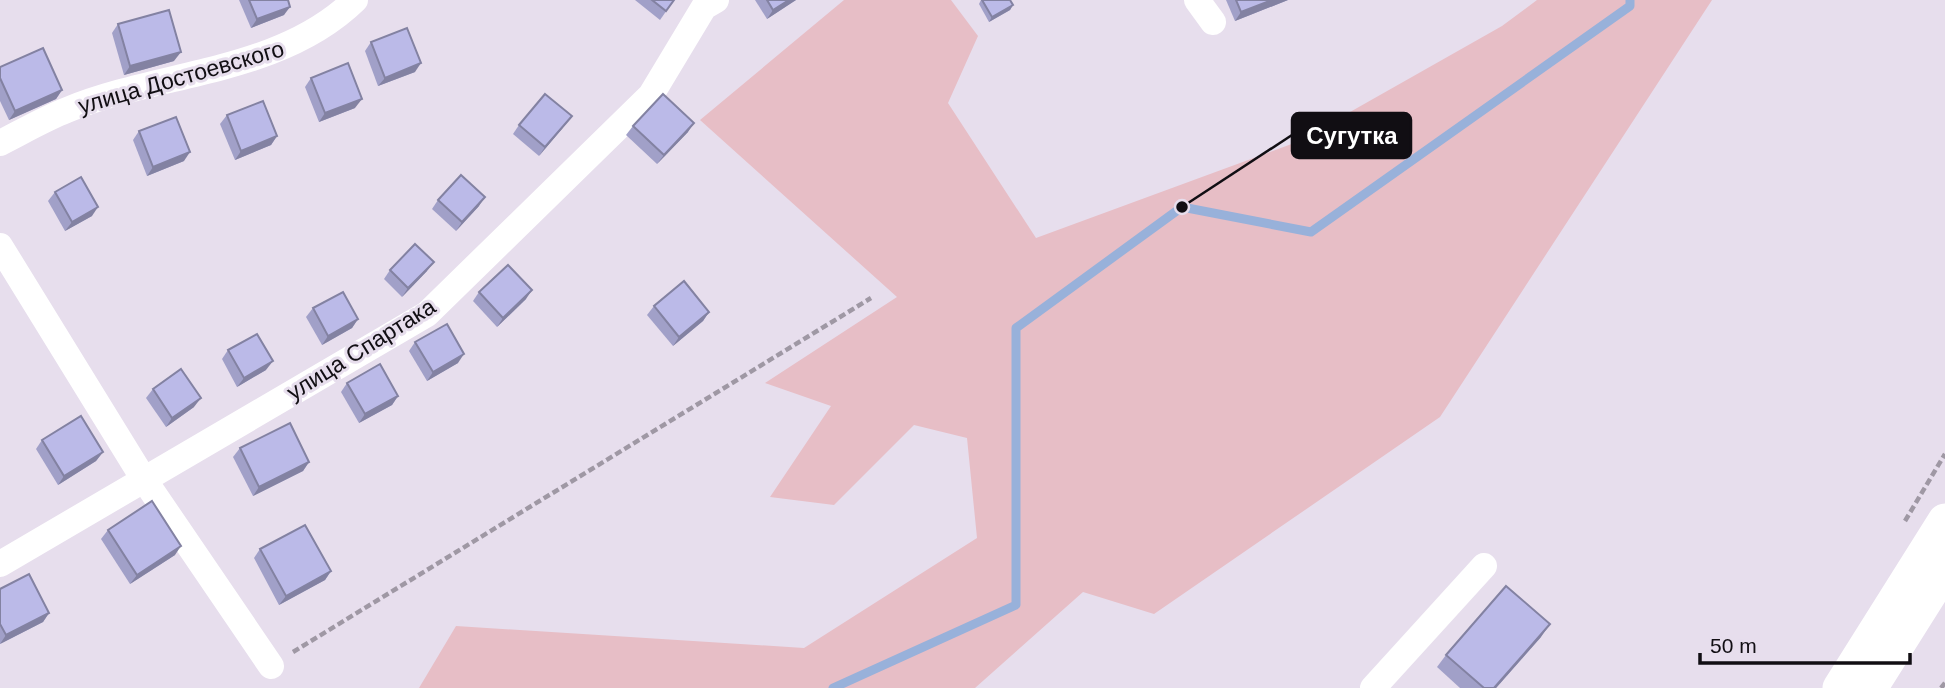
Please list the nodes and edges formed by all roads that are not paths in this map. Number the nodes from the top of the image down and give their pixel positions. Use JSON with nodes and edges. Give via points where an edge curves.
{"nodes":[{"id":1,"x":355,"y":0,"type":"edge"},
{"id":2,"x":716,"y":0,"type":"edge"},
{"id":3,"x":1197,"y":0,"type":"edge"},
{"id":4,"x":1213,"y":22,"type":"dead end"},
{"id":5,"x":0,"y":144,"type":"edge"},
{"id":6,"x":0,"y":246,"type":"edge"},
{"id":7,"x":143,"y":478,"type":"junction"},
{"id":8,"x":1945,"y":521,"type":"edge"},
{"id":9,"x":0,"y":564,"type":"edge"},
{"id":10,"x":1484,"y":566,"type":"dead end"},
{"id":11,"x":1945,"y":569,"type":"edge"},
{"id":12,"x":271,"y":666,"type":"road end"},
{"id":13,"x":1373,"y":688,"type":"edge"},
{"id":14,"x":1840,"y":688,"type":"edge"},
{"id":15,"x":1870,"y":688,"type":"edge"}],
"edges":[{"from":1,"to":5,"type":"street","name":"улица Достоевского","via":[[337,18],[296,44],[68,109]]},
{"from":2,"to":7,"type":"street","name":"улица Спартака","via":[[704,7],[651,94],[426,314]]},
{"from":3,"to":4,"type":"street"},
{"from":6,"to":7,"type":"street"},
{"from":7,"to":9,"type":"street","name":"улица Спартака"},
{"from":7,"to":12,"type":"street"},
{"from":8,"to":14,"type":"main road"},
{"from":10,"to":13,"type":"street"},
{"from":11,"to":15,"type":"main road"}]}
